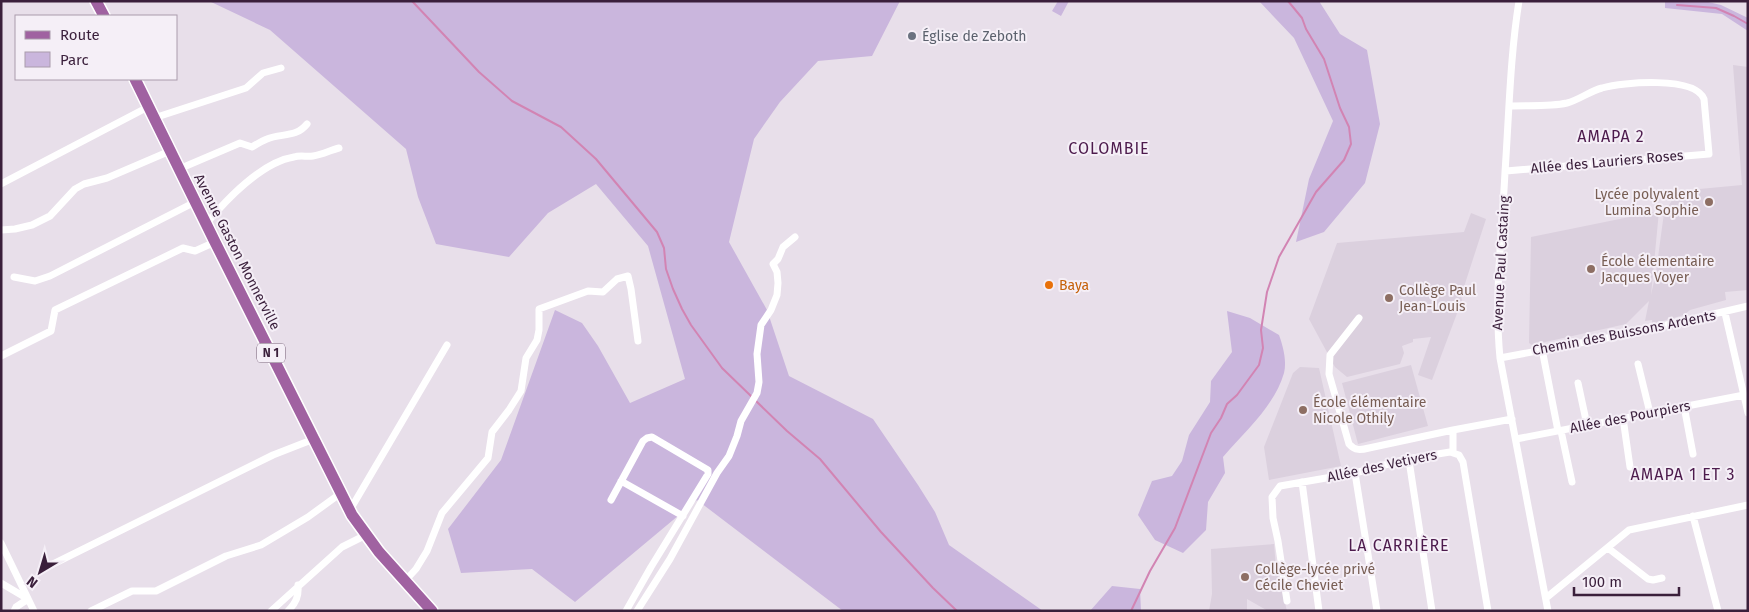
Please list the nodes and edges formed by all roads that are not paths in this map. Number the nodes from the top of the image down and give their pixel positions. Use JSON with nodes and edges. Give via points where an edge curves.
{"nodes":[{"id":1,"x":96,"y":1,"type":"edge"},
{"id":2,"x":1519,"y":1,"type":"edge"},
{"id":3,"x":103,"y":15,"type":"edge"},
{"id":4,"x":281,"y":68,"type":"dead end"},
{"id":5,"x":135,"y":80,"type":"edge"},
{"id":6,"x":1509,"y":106,"type":"junction"},
{"id":7,"x":151,"y":113,"type":"junction"},
{"id":8,"x":307,"y":124,"type":"dead end"},
{"id":9,"x":339,"y":148,"type":"dead end"},
{"id":10,"x":170,"y":150,"type":"junction"},
{"id":11,"x":179,"y":169,"type":"junction"},
{"id":12,"x":1506,"y":171,"type":"junction"},
{"id":13,"x":1,"y":184,"type":"edge"},
{"id":14,"x":195,"y":202,"type":"junction"},
{"id":15,"x":206,"y":224,"type":"junction"},
{"id":16,"x":1,"y":230,"type":"edge"},
{"id":17,"x":795,"y":237,"type":"dead end"},
{"id":18,"x":215,"y":242,"type":"junction"},
{"id":19,"x":14,"y":277,"type":"dead end"},
{"id":20,"x":1748,"y":306,"type":"edge"},
{"id":21,"x":1724,"y":313,"type":"junction"},
{"id":22,"x":1359,"y":318,"type":"dead end"},
{"id":23,"x":638,"y":341,"type":"dead end"},
{"id":24,"x":447,"y":344,"type":"dead end"},
{"id":25,"x":1542,"y":349,"type":"junction"},
{"id":26,"x":1,"y":356,"type":"edge"},
{"id":27,"x":1500,"y":358,"type":"junction"},
{"id":28,"x":1638,"y":364,"type":"dead end"},
{"id":29,"x":1578,"y":383,"type":"dead end"},
{"id":30,"x":1744,"y":396,"type":"junction"},
{"id":31,"x":1684,"y":406,"type":"junction"},
{"id":32,"x":1650,"y":412,"type":"junction"},
{"id":33,"x":1748,"y":414,"type":"edge"},
{"id":34,"x":1623,"y":418,"type":"junction"},
{"id":35,"x":1512,"y":419,"type":"junction"},
{"id":36,"x":1588,"y":425,"type":"junction"},
{"id":37,"x":1452,"y":430,"type":"junction"},
{"id":38,"x":1559,"y":431,"type":"junction"},
{"id":39,"x":314,"y":439,"type":"junction"},
{"id":40,"x":1516,"y":439,"type":"junction"},
{"id":41,"x":1453,"y":452,"type":"junction"},
{"id":42,"x":1693,"y":454,"type":"dead end"},
{"id":43,"x":1407,"y":459,"type":"junction"},
{"id":44,"x":1630,"y":467,"type":"dead end"},
{"id":45,"x":1355,"y":473,"type":"junction"},
{"id":46,"x":621,"y":481,"type":"junction"},
{"id":47,"x":1302,"y":482,"type":"junction"},
{"id":48,"x":1572,"y":482,"type":"dead end"},
{"id":49,"x":341,"y":493,"type":"junction"},
{"id":50,"x":611,"y":500,"type":"dead end"},
{"id":51,"x":1748,"y":505,"type":"edge"},
{"id":52,"x":350,"y":510,"type":"junction"},
{"id":53,"x":682,"y":516,"type":"junction"},
{"id":54,"x":1693,"y":516,"type":"junction"},
{"id":55,"x":366,"y":536,"type":"junction"},
{"id":56,"x":1,"y":543,"type":"edge"},
{"id":57,"x":1608,"y":548,"type":"junction"},
{"id":58,"x":41,"y":570,"type":"dead end"},
{"id":59,"x":1662,"y":578,"type":"dead end"},
{"id":60,"x":404,"y":582,"type":"junction"},
{"id":61,"x":1,"y":583,"type":"edge"},
{"id":62,"x":298,"y":585,"type":"junction"},
{"id":63,"x":1546,"y":598,"type":"junction"},
{"id":64,"x":28,"y":599,"type":"junction"},
{"id":65,"x":1287,"y":601,"type":"dead end"},
{"id":66,"x":14,"y":611,"type":"edge"},
{"id":67,"x":34,"y":611,"type":"edge"},
{"id":68,"x":91,"y":611,"type":"edge"},
{"id":69,"x":271,"y":611,"type":"edge"},
{"id":70,"x":288,"y":611,"type":"edge"},
{"id":71,"x":432,"y":611,"type":"edge"},
{"id":72,"x":626,"y":611,"type":"edge"},
{"id":73,"x":637,"y":611,"type":"edge"},
{"id":74,"x":1319,"y":611,"type":"edge"},
{"id":75,"x":1377,"y":611,"type":"edge"},
{"id":76,"x":1432,"y":611,"type":"edge"},
{"id":77,"x":1488,"y":611,"type":"edge"},
{"id":78,"x":1548,"y":611,"type":"edge"},
{"id":79,"x":1718,"y":611,"type":"edge"}],
"edges":[{"from":1,"to":3,"type":"main road"},
{"from":2,"to":6,"type":"street","name":"Avenue Paul Castaing"},
{"from":4,"to":7,"type":"street","via":[[263,73],[246,88]]},
{"from":5,"to":7,"type":"main road","name":"Avenue Gaston Monnerville","number":"N 1"},
{"from":6,"to":12,"type":"street","name":"Avenue Paul Castaing"},
{"from":6,"to":12,"type":"street","name":"Allée des Lauriers Roses","via":[[1567,103],[1604,87],[1651,82],[1695,88],[1704,99],[1709,154]]},
{"from":7,"to":10,"type":"main road","name":"Avenue Gaston Monnerville","number":"N 1"},
{"from":7,"to":13,"type":"street"},
{"from":8,"to":11,"type":"street","via":[[295,134],[267,138],[252,147],[240,143]]},
{"from":9,"to":15,"type":"street","via":[[315,156],[293,157],[272,165],[232,195]]},
{"from":10,"to":11,"type":"main road","name":"Avenue Gaston Monnerville","number":"N 1"},
{"from":10,"to":16,"type":"street","via":[[107,178],[84,184],[75,189],[50,216],[32,225]]},
{"from":11,"to":14,"type":"main road","name":"Avenue Gaston Monnerville","number":"N 1"},
{"from":12,"to":27,"type":"street","name":"Avenue Paul Castaing","via":[[1497,291]]},
{"from":14,"to":15,"type":"main road","name":"Avenue Gaston Monnerville","number":"N 1"},
{"from":14,"to":19,"type":"street","via":[[50,276],[35,280]]},
{"from":15,"to":18,"type":"main road","name":"Avenue Gaston Monnerville","number":"N 1"},
{"from":17,"to":73,"type":"street","via":[[783,247],[773,264],[777,272],[777,295],[761,324],[757,393],[741,420],[729,456]]},
{"from":18,"to":26,"type":"street","via":[[195,250],[183,248],[55,310],[51,331]]},
{"from":18,"to":39,"type":"main road","name":"Avenue Gaston Monnerville","number":"N 1"},
{"from":20,"to":21,"type":"street","name":"Chemin des Buissons Ardents"},
{"from":21,"to":25,"type":"street","name":"Chemin des Buissons Ardents"},
{"from":21,"to":30,"type":"street"},
{"from":22,"to":37,"type":"street","via":[[1330,355],[1329,374],[1349,444],[1354,449],[1364,449]]},
{"from":23,"to":60,"type":"street","via":[[628,276],[617,279],[604,292],[588,291],[539,309],[537,340],[526,358],[521,391],[492,432],[488,458],[442,513],[427,551]]},
{"from":24,"to":52,"type":"street"},
{"from":25,"to":27,"type":"street","name":"Chemin des Buissons Ardents"},
{"from":25,"to":38,"type":"street"},
{"from":27,"to":35,"type":"street","name":"Avenue Paul Castaing"},
{"from":28,"to":32,"type":"street"},
{"from":29,"to":36,"type":"street"},
{"from":30,"to":31,"type":"street","name":"Allée des Pourpiers"},
{"from":30,"to":33,"type":"street"},
{"from":31,"to":32,"type":"street","name":"Allée des Pourpiers"},
{"from":31,"to":42,"type":"street"},
{"from":32,"to":34,"type":"street","name":"Allée des Pourpiers"},
{"from":34,"to":36,"type":"street","name":"Allée des Pourpiers"},
{"from":34,"to":44,"type":"street"},
{"from":35,"to":37,"type":"street"},
{"from":35,"to":40,"type":"street","name":"Avenue Paul Castaing"},
{"from":36,"to":38,"type":"street","name":"Allée des Pourpiers"},
{"from":37,"to":41,"type":"street"},
{"from":38,"to":40,"type":"street","name":"Allée des Pourpiers"},
{"from":38,"to":48,"type":"street"},
{"from":39,"to":49,"type":"main road","name":"Avenue Gaston Monnerville","number":"N 1"},
{"from":39,"to":58,"type":"street","via":[[273,455]]},
{"from":40,"to":63,"type":"street","name":"Avenue Paul Castaing"},
{"from":41,"to":43,"type":"street","name":"Allée des Vetivers"},
{"from":41,"to":77,"type":"street","name":"Allée des Vetivers","via":[[1463,462]]},
{"from":43,"to":45,"type":"street","name":"Allée des Vetivers"},
{"from":43,"to":76,"type":"street"},
{"from":45,"to":47,"type":"street","name":"Allée des Vetivers"},
{"from":45,"to":75,"type":"street"},
{"from":46,"to":50,"type":"street"},
{"from":46,"to":53,"type":"street"},
{"from":46,"to":53,"type":"street","via":[[643,442],[652,437],[708,470]]},
{"from":47,"to":65,"type":"street","name":"Allée des Vetivers","via":[[1280,486],[1272,497]]},
{"from":47,"to":74,"type":"street"},
{"from":49,"to":52,"type":"main road","name":"Avenue Gaston Monnerville","number":"N 1"},
{"from":49,"to":68,"type":"street","via":[[261,545],[226,556],[156,591],[132,591]]},
{"from":51,"to":54,"type":"street"},
{"from":52,"to":55,"type":"main road","name":"Avenue Gaston Monnerville","number":"N 1"},
{"from":53,"to":72,"type":"street"},
{"from":54,"to":57,"type":"street","via":[[1629,530]]},
{"from":54,"to":79,"type":"street"},
{"from":55,"to":60,"type":"main road","name":"Avenue Gaston Monnerville","number":"N 1"},
{"from":55,"to":62,"type":"street","via":[[342,547]]},
{"from":56,"to":64,"type":"street"},
{"from":57,"to":59,"type":"street","via":[[1648,579]]},
{"from":57,"to":63,"type":"street"},
{"from":60,"to":71,"type":"main road","name":"Avenue Gaston Monnerville","number":"N 1"},
{"from":61,"to":64,"type":"street"},
{"from":62,"to":69,"type":"street"},
{"from":62,"to":70,"type":"street","via":[[297,598]]},
{"from":63,"to":78,"type":"street","name":"Avenue Paul Castaing"},
{"from":64,"to":66,"type":"street"},
{"from":64,"to":67,"type":"street"}]}
